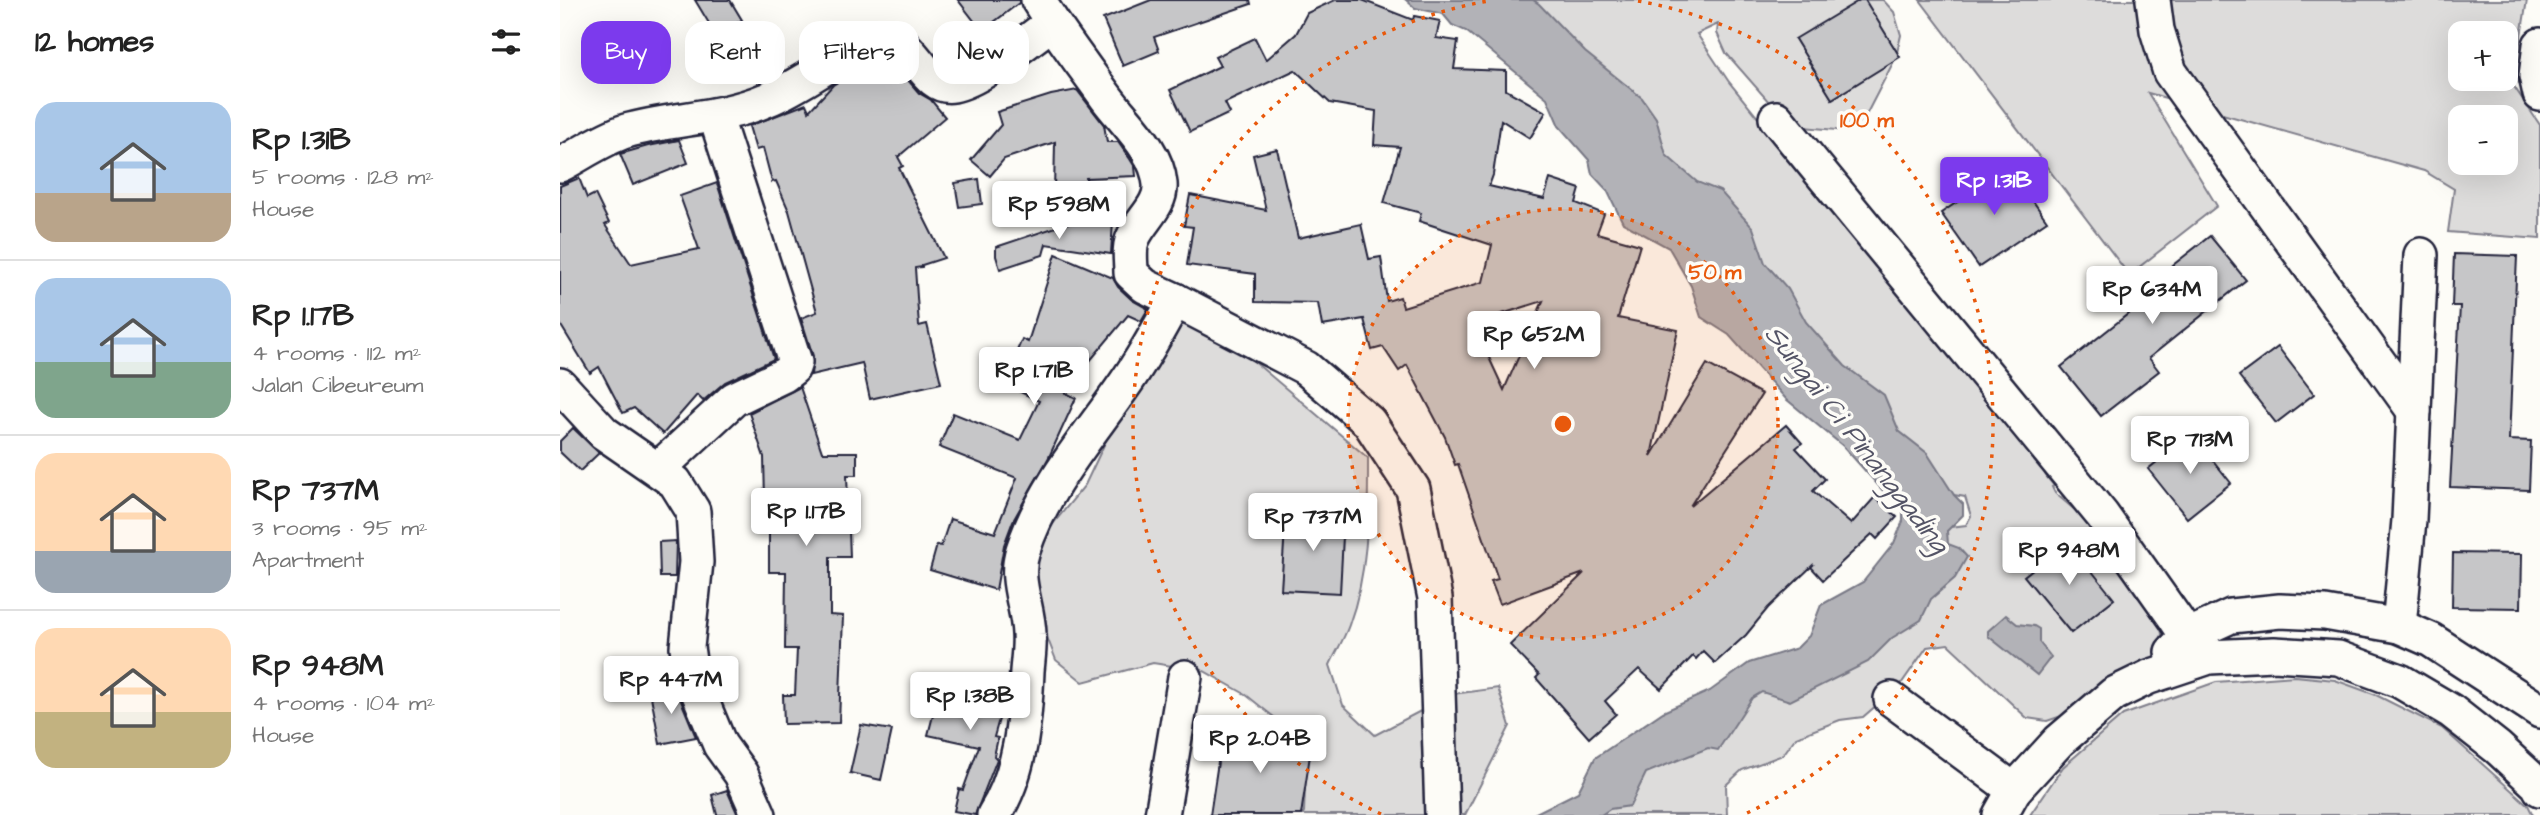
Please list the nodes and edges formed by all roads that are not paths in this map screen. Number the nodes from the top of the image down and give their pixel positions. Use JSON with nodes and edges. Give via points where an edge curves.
{"nodes":[{"id":1,"x":2153,"y":0,"type":"edge"},
{"id":2,"x":1045,"y":12,"type":"edge"},
{"id":3,"x":2540,"y":46,"type":"edge"},
{"id":4,"x":2540,"y":94,"type":"edge"},
{"id":5,"x":715,"y":115,"type":"junction"},
{"id":6,"x":1776,"y":118,"type":"dead end"},
{"id":7,"x":560,"y":165,"type":"edge"},
{"id":8,"x":2421,"y":256,"type":"dead end"},
{"id":9,"x":1175,"y":300,"type":"junction"},
{"id":10,"x":560,"y":386,"type":"edge"},
{"id":11,"x":2414,"y":411,"type":"junction"},
{"id":12,"x":658,"y":469,"type":"junction"},
{"id":13,"x":2399,"y":626,"type":"junction"},
{"id":14,"x":2191,"y":648,"type":"junction"},
{"id":15,"x":1185,"y":677,"type":"dead end"},
{"id":16,"x":1891,"y":699,"type":"dead end"},
{"id":17,"x":2540,"y":711,"type":"edge"},
{"id":18,"x":2539,"y":786,"type":"edge"},
{"id":19,"x":2007,"y":802,"type":"edge"},
{"id":20,"x":759,"y":815,"type":"edge"},
{"id":21,"x":994,"y":815,"type":"edge"},
{"id":22,"x":1162,"y":815,"type":"edge"},
{"id":23,"x":1442,"y":815,"type":"edge"}],
"edges":[{"from":1,"to":11,"type":"street","via":[[2170,72]]},
{"from":2,"to":5,"type":"street","via":[[972,78],[951,86],[934,80],[900,42],[874,38],[793,89]]},
{"from":2,"to":9,"type":"street","via":[[1143,143],[1154,166],[1160,184],[1157,201],[1133,237],[1131,273],[1145,286]]},
{"from":3,"to":4,"type":"street","via":[[2536,76]]},
{"from":5,"to":7,"type":"street","via":[[624,132]]},
{"from":5,"to":12,"type":"street","via":[[795,362],[785,375],[734,399]]},
{"from":6,"to":14,"type":"street","via":[[2094,505],[2159,593]]},
{"from":8,"to":11,"type":"street"},
{"from":9,"to":21,"type":"street","via":[[1148,350],[1041,503],[1022,552],[1019,582],[1030,633],[1021,739],[1010,783]]},
{"from":9,"to":23,"type":"street","via":[[1306,368],[1369,422],[1413,489],[1435,598]]},
{"from":10,"to":12,"type":"street","via":[[604,432]]},
{"from":11,"to":13,"type":"street"},
{"from":12,"to":20,"type":"street","via":[[675,482],[693,512],[696,562],[687,647],[691,675],[720,745],[741,774]]},
{"from":13,"to":14,"type":"street","via":[[2325,613],[2231,616]]},
{"from":13,"to":17,"type":"street","via":[[2431,640]]},
{"from":14,"to":18,"type":"street","via":[[2209,657],[2274,654],[2338,658],[2400,681],[2451,711]]},
{"from":14,"to":19,"type":"street","via":[[2114,694],[2059,741]]},
{"from":15,"to":22,"type":"street"},
{"from":16,"to":19,"type":"street"}]}
